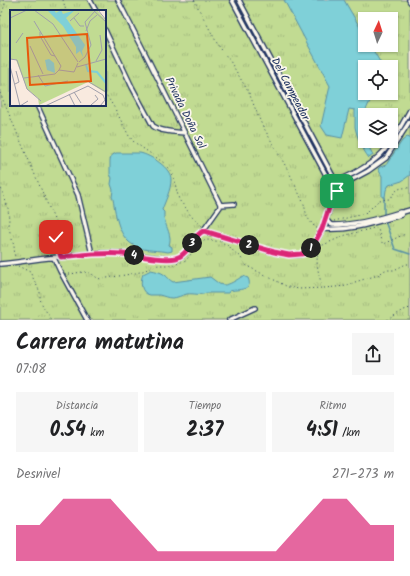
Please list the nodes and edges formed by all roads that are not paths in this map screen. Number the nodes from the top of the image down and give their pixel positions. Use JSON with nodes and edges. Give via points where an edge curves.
{"nodes":[{"id":1,"x":90,"y":0,"type":"edge"},
{"id":2,"x":118,"y":0,"type":"edge"},
{"id":3,"x":239,"y":0,"type":"edge"},
{"id":4,"x":233,"y":1,"type":"edge"},
{"id":5,"x":95,"y":10,"type":"edge"},
{"id":6,"x":106,"y":32,"type":"edge"},
{"id":7,"x":270,"y":57,"type":"junction"},
{"id":8,"x":264,"y":60,"type":"junction"},
{"id":9,"x":37,"y":106,"type":"edge"},
{"id":10,"x":410,"y":110,"type":"edge"},
{"id":11,"x":301,"y":115,"type":"junction"},
{"id":12,"x":295,"y":118,"type":"junction"},
{"id":13,"x":410,"y":121,"type":"edge"},
{"id":14,"x":185,"y":133,"type":"junction"},
{"id":15,"x":337,"y":180,"type":"junction"},
{"id":16,"x":342,"y":185,"type":"junction"},
{"id":17,"x":331,"y":186,"type":"junction"},
{"id":18,"x":335,"y":190,"type":"junction"},
{"id":19,"x":234,"y":204,"type":"dead end"},
{"id":20,"x":220,"y":206,"type":"junction"},
{"id":21,"x":410,"y":210,"type":"edge"},
{"id":22,"x":325,"y":218,"type":"junction"},
{"id":23,"x":382,"y":219,"type":"junction"},
{"id":24,"x":322,"y":227,"type":"junction"},
{"id":25,"x":204,"y":230,"type":"junction"},
{"id":26,"x":92,"y":254,"type":"junction"},
{"id":27,"x":54,"y":258,"type":"junction"},
{"id":28,"x":0,"y":264,"type":"edge"},
{"id":29,"x":255,"y":308,"type":"dead end"},
{"id":30,"x":87,"y":320,"type":"edge"},
{"id":31,"x":229,"y":320,"type":"edge"}],
"edges":[{"from":1,"to":5,"type":"street"},
{"from":2,"to":14,"type":"street","name":"Privada Doña Sol"},
{"from":3,"to":4,"type":"street"},
{"from":3,"to":7,"type":"street","name":"Del Campeador"},
{"from":4,"to":8,"type":"street","name":"Del Campeador"},
{"from":6,"to":14,"type":"street","via":[[153,126]]},
{"from":7,"to":8,"type":"street"},
{"from":7,"to":11,"type":"street","name":"Del Campeador"},
{"from":8,"to":12,"type":"street","name":"Del Campeador"},
{"from":9,"to":26,"type":"street","via":[[78,195]]},
{"from":10,"to":15,"type":"street","via":[[382,153],[364,167]]},
{"from":11,"to":12,"type":"street"},
{"from":11,"to":15,"type":"street","name":"Del Campeador"},
{"from":12,"to":17,"type":"street","name":"Del Campeador"},
{"from":13,"to":16,"type":"street","via":[[386,158]]},
{"from":14,"to":20,"type":"street","name":"Privada Doña Sol"},
{"from":15,"to":16,"type":"street","name":"Del Campeador"},
{"from":15,"to":17,"type":"street","via":[[331,183]]},
{"from":16,"to":18,"type":"street","via":[[341,189]]},
{"from":17,"to":18,"type":"street","name":"Del Campeador"},
{"from":18,"to":22,"type":"street"},
{"from":19,"to":20,"type":"street"},
{"from":20,"to":25,"type":"street"},
{"from":21,"to":23,"type":"street","via":[[401,215]]},
{"from":22,"to":23,"type":"street","via":[[333,225]]},
{"from":22,"to":24,"type":"street"},
{"from":23,"to":24,"type":"street","via":[[354,227]]},
{"from":24,"to":25,"type":"street","via":[[310,249],[295,255],[274,252]]},
{"from":25,"to":26,"type":"street","via":[[178,258],[118,253]]},
{"from":26,"to":27,"type":"street"},
{"from":27,"to":28,"type":"street"},
{"from":27,"to":30,"type":"street"},
{"from":29,"to":31,"type":"street"}]}
